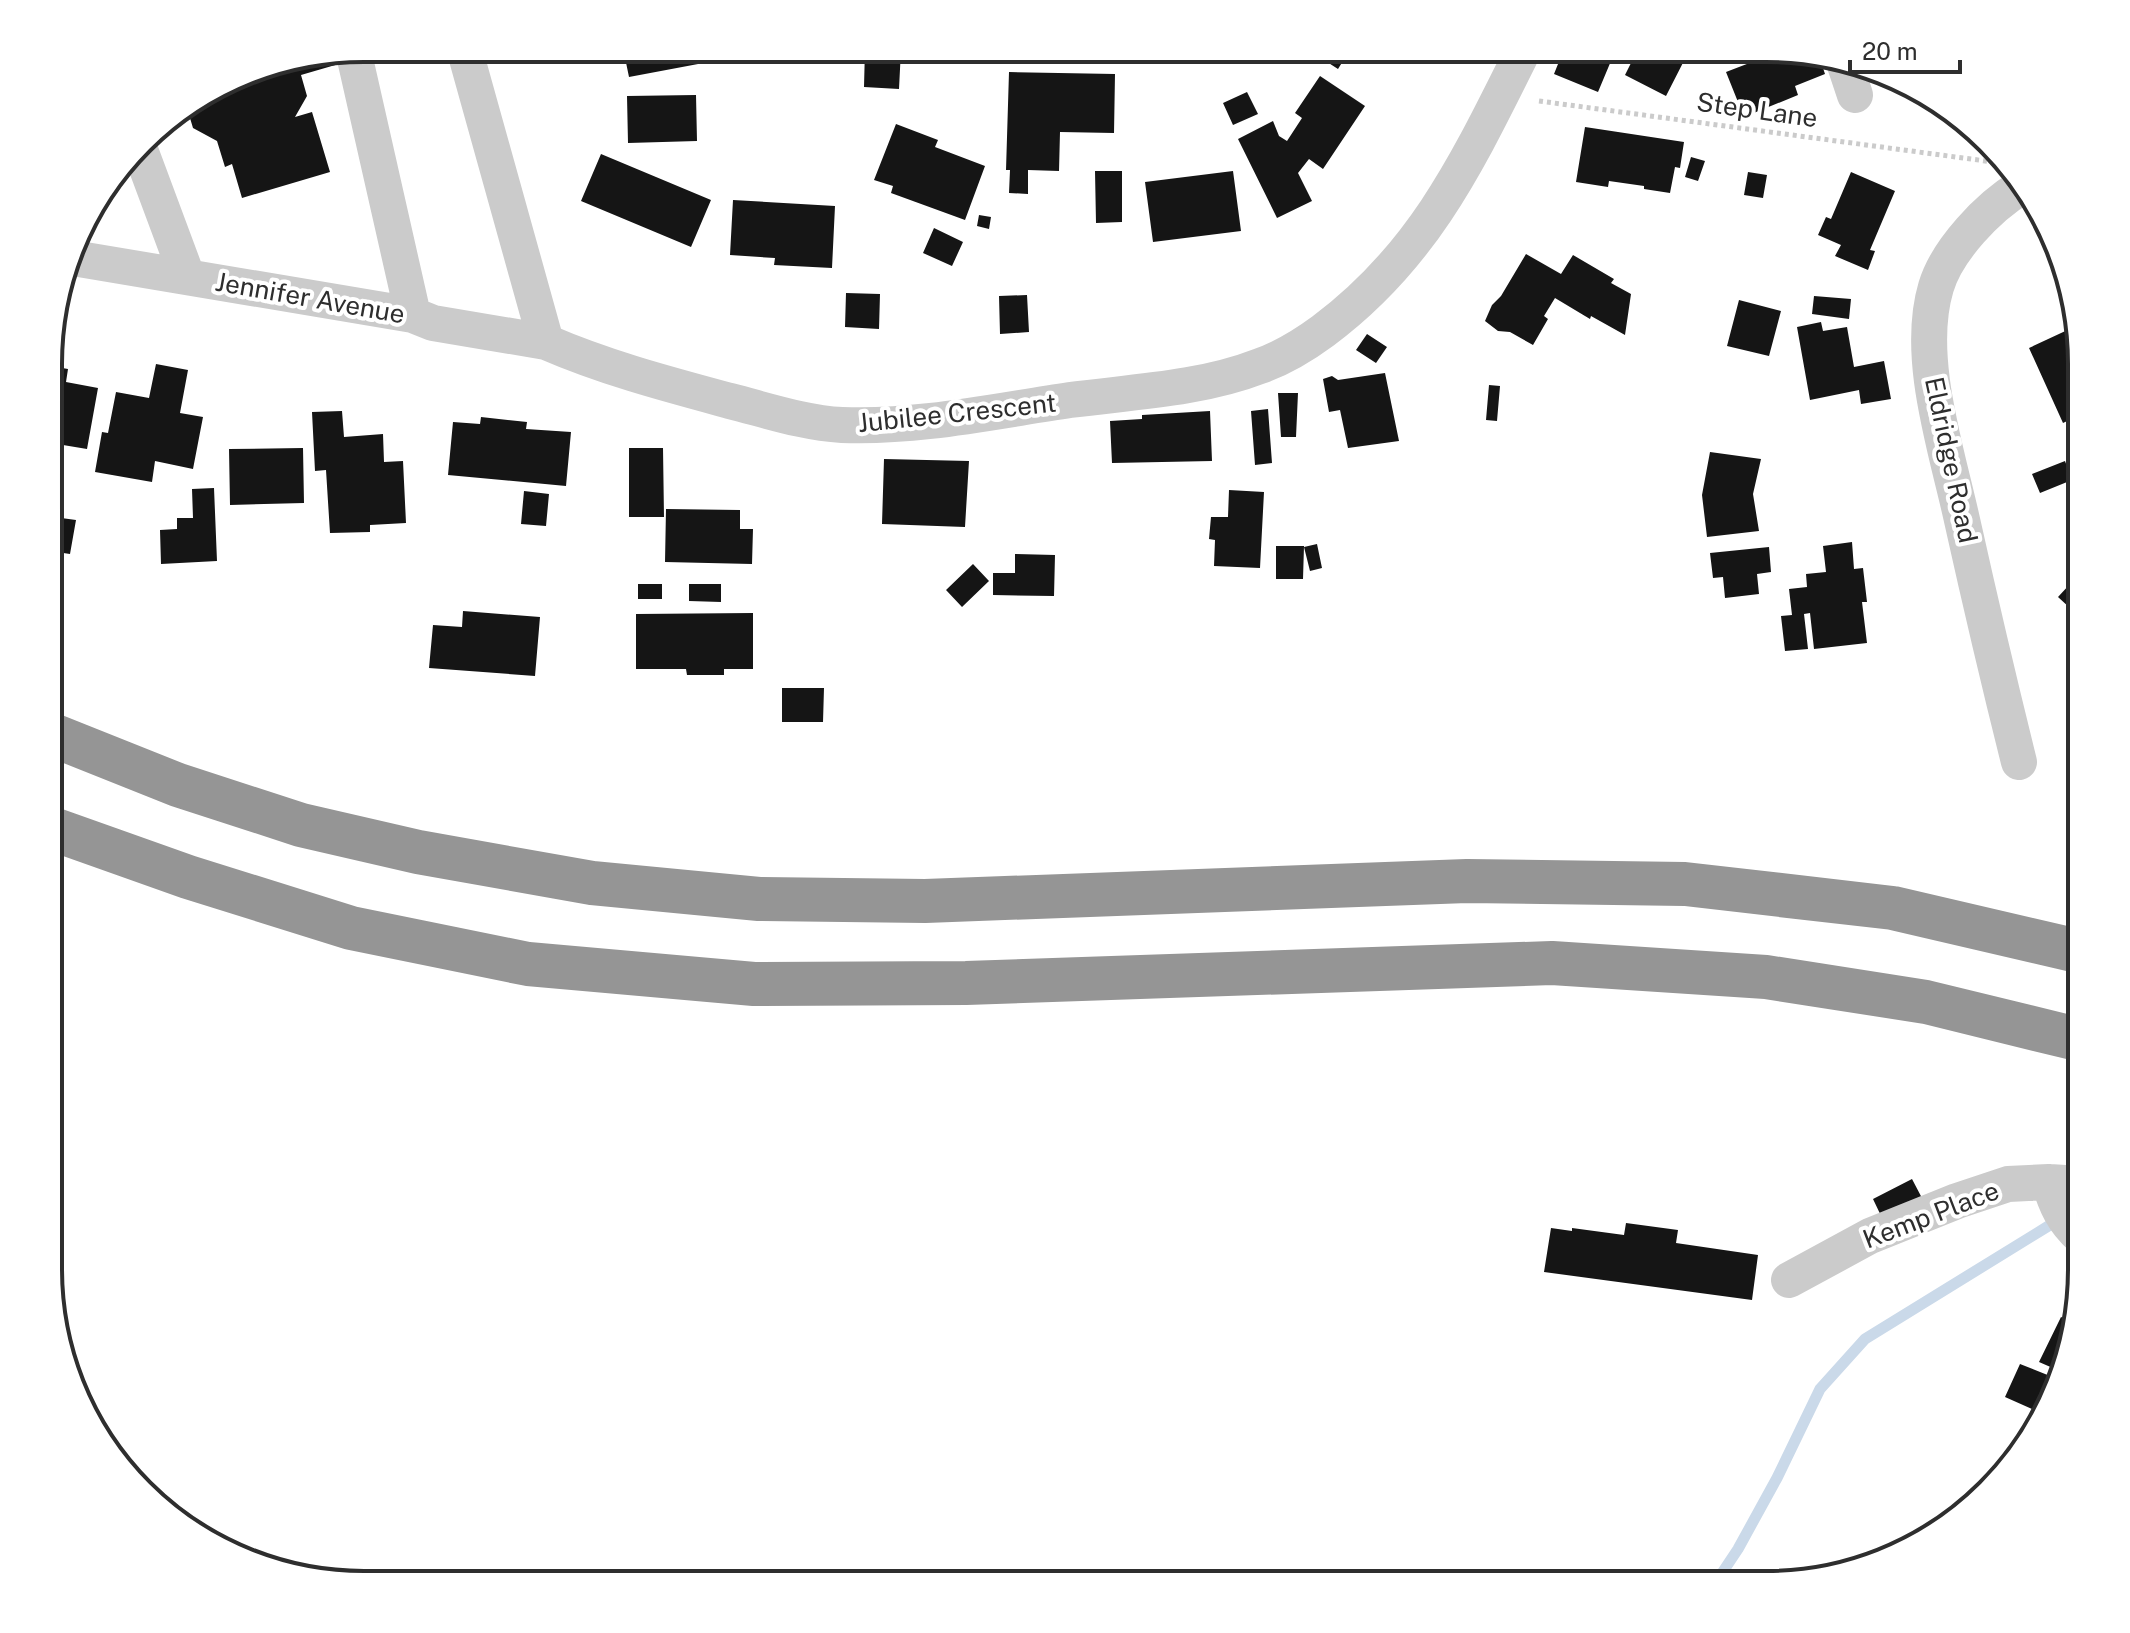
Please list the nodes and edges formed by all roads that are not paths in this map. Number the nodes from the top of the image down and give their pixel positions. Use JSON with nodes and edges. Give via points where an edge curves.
{"nodes":[{"id":1,"x":356,"y":62,"type":"edge"},
{"id":2,"x":468,"y":62,"type":"edge"},
{"id":3,"x":1517,"y":62,"type":"edge"},
{"id":4,"x":143,"y":158,"type":"edge"},
{"id":5,"x":2014,"y":192,"type":"edge"},
{"id":6,"x":81,"y":259,"type":"edge"},
{"id":7,"x":187,"y":276,"type":"junction"},
{"id":8,"x":413,"y":315,"type":"junction"},
{"id":9,"x":546,"y":342,"type":"junction"},
{"id":10,"x":62,"y":739,"type":"edge"},
{"id":11,"x":2019,"y":762,"type":"dead end"},
{"id":12,"x":62,"y":832,"type":"edge"},
{"id":13,"x":2068,"y":949,"type":"edge"},
{"id":14,"x":2068,"y":1037,"type":"edge"},
{"id":15,"x":2065,"y":1183,"type":"edge"},
{"id":16,"x":2068,"y":1226,"type":"edge"},
{"id":17,"x":1789,"y":1280,"type":"dead end"}],
"edges":[{"from":1,"to":8,"type":"street"},
{"from":2,"to":9,"type":"street"},
{"from":3,"to":9,"type":"street","name":"Jubilee Crescent","via":[[1451,192],[1411,248],[1369,294],[1323,332],[1260,367],[1173,386],[914,422],[841,425],[618,371]]},
{"from":4,"to":7,"type":"street"},
{"from":5,"to":11,"type":"street","name":"Eldridge Road","via":[[1984,215],[1960,243],[1936,285],[1930,316],[1940,423]]},
{"from":6,"to":7,"type":"street","name":"Jennifer Avenue"},
{"from":7,"to":8,"type":"street","name":"Jennifer Avenue"},
{"from":8,"to":9,"type":"street","name":"Jennifer Avenue"},
{"from":10,"to":13,"type":"highway","via":[[178,785],[301,825],[592,883],[759,899],[925,901],[1467,881],[1685,884],[1893,908]]},
{"from":12,"to":14,"type":"highway","via":[[351,928],[528,964],[800,984],[1552,963],[1766,977],[1926,1002]]},
{"from":15,"to":16,"type":"street","via":[[2057,1207]]},
{"from":15,"to":17,"type":"street","name":"Kemp Place","via":[[2008,1184],[1957,1201],[1870,1236]]}]}
